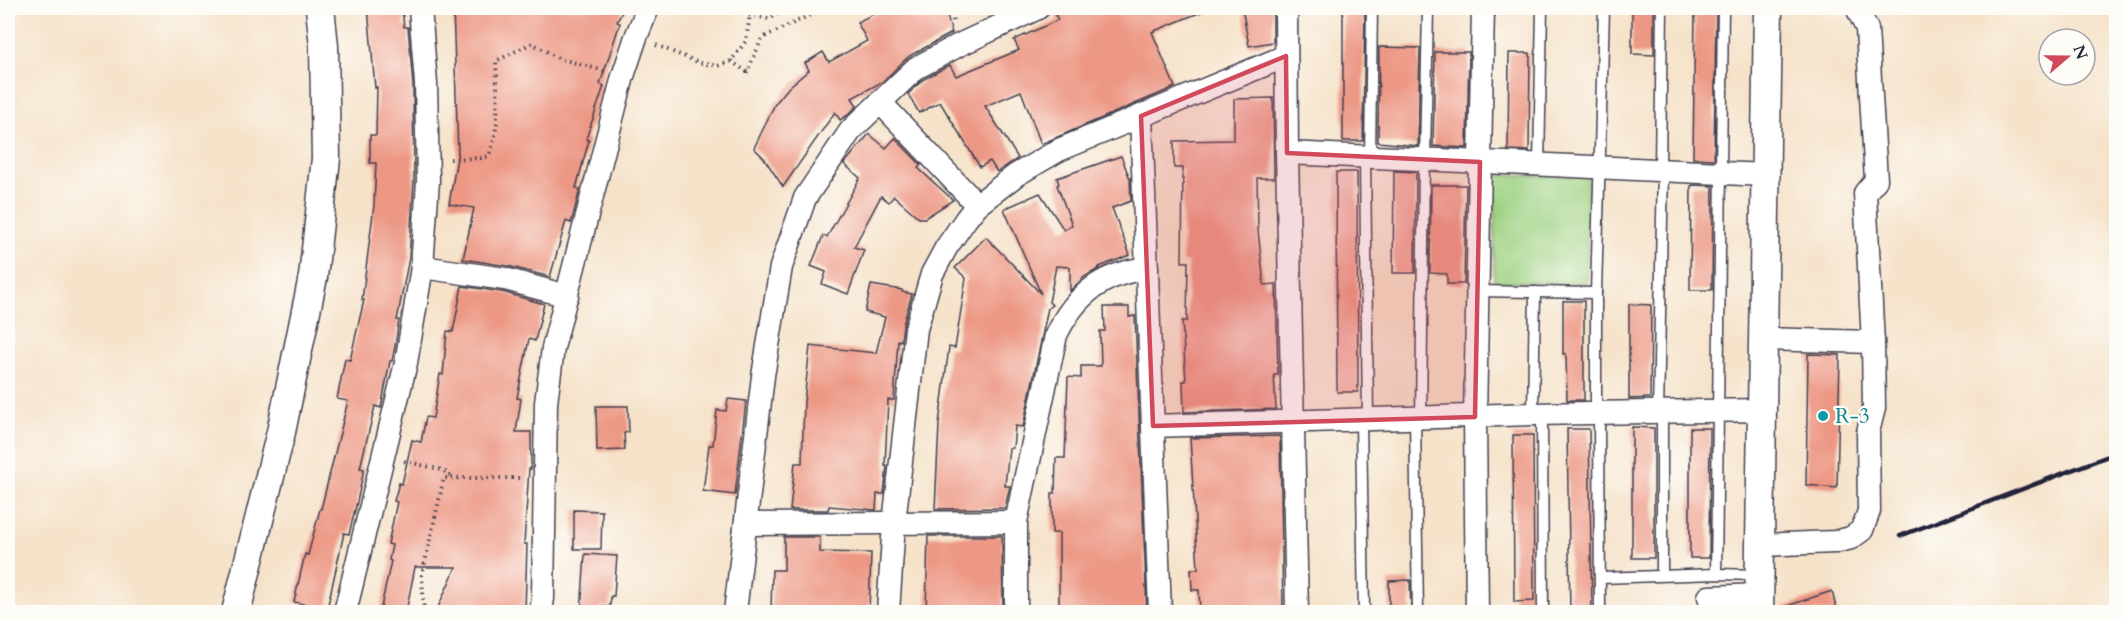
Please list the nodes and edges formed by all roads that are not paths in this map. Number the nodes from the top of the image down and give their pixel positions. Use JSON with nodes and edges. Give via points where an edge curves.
{"nodes":[{"id":1,"x":320,"y":8,"type":"edge"},
{"id":2,"x":420,"y":8,"type":"edge"},
{"id":3,"x":648,"y":8,"type":"edge"},
{"id":4,"x":1038,"y":8,"type":"edge"},
{"id":5,"x":1286,"y":8,"type":"edge"},
{"id":6,"x":1372,"y":8,"type":"edge"},
{"id":7,"x":1428,"y":8,"type":"edge"},
{"id":8,"x":1482,"y":8,"type":"edge"},
{"id":9,"x":1542,"y":8,"type":"edge"},
{"id":10,"x":1604,"y":8,"type":"edge"},
{"id":11,"x":1662,"y":8,"type":"edge"},
{"id":12,"x":1723,"y":8,"type":"edge"},
{"id":13,"x":1768,"y":8,"type":"edge"},
{"id":14,"x":1857,"y":8,"type":"edge"},
{"id":15,"x":1286,"y":56,"type":"junction"},
{"id":16,"x":880,"y":102,"type":"junction"},
{"id":17,"x":1141,"y":116,"type":"junction"},
{"id":18,"x":1287,"y":153,"type":"junction"},
{"id":19,"x":1368,"y":157,"type":"junction"},
{"id":20,"x":1424,"y":159,"type":"junction"},
{"id":21,"x":1480,"y":162,"type":"junction"},
{"id":22,"x":1539,"y":165,"type":"junction"},
{"id":23,"x":1600,"y":169,"type":"junction"},
{"id":24,"x":1661,"y":170,"type":"junction"},
{"id":25,"x":1722,"y":174,"type":"junction"},
{"id":26,"x":1765,"y":176,"type":"junction"},
{"id":27,"x":977,"y":205,"type":"junction"},
{"id":28,"x":422,"y":267,"type":"junction"},
{"id":29,"x":1147,"y":268,"type":"junction"},
{"id":30,"x":1478,"y":291,"type":"junction"},
{"id":31,"x":1535,"y":292,"type":"junction"},
{"id":32,"x":1596,"y":293,"type":"junction"},
{"id":33,"x":567,"y":296,"type":"junction"},
{"id":34,"x":1762,"y":339,"type":"junction"},
{"id":35,"x":1873,"y":342,"type":"junction"},
{"id":36,"x":1762,"y":410,"type":"junction"},
{"id":37,"x":1719,"y":411,"type":"junction"},
{"id":38,"x":1660,"y":412,"type":"junction"},
{"id":39,"x":1597,"y":413,"type":"junction"},
{"id":40,"x":1538,"y":414,"type":"junction"},
{"id":41,"x":1475,"y":417,"type":"junction"},
{"id":42,"x":1418,"y":419,"type":"junction"},
{"id":43,"x":1365,"y":421,"type":"junction"},
{"id":44,"x":1294,"y":422,"type":"junction"},
{"id":45,"x":1153,"y":426,"type":"junction"},
{"id":46,"x":1016,"y":522,"type":"junction"},
{"id":47,"x":894,"y":523,"type":"junction"},
{"id":48,"x":746,"y":524,"type":"junction"},
{"id":49,"x":1761,"y":545,"type":"junction"},
{"id":50,"x":1716,"y":574,"type":"junction"},
{"id":51,"x":1662,"y":575,"type":"junction"},
{"id":52,"x":1600,"y":578,"type":"junction"},
{"id":53,"x":1760,"y":594,"type":"edge"},
{"id":54,"x":1709,"y":597,"type":"dead end"},
{"id":55,"x":249,"y":611,"type":"edge"},
{"id":56,"x":345,"y":612,"type":"edge"},
{"id":57,"x":541,"y":612,"type":"edge"},
{"id":58,"x":735,"y":612,"type":"edge"},
{"id":59,"x":888,"y":612,"type":"edge"},
{"id":60,"x":1016,"y":612,"type":"edge"},
{"id":61,"x":1160,"y":612,"type":"edge"},
{"id":62,"x":1298,"y":612,"type":"edge"},
{"id":63,"x":1364,"y":612,"type":"edge"},
{"id":64,"x":1418,"y":612,"type":"edge"},
{"id":65,"x":1477,"y":612,"type":"edge"},
{"id":66,"x":1543,"y":612,"type":"edge"},
{"id":67,"x":1600,"y":612,"type":"edge"}],
"edges":[{"from":1,"to":55,"type":"street","via":[[326,158],[322,209],[313,277]]},
{"from":2,"to":28,"type":"street","via":[[428,159]]},
{"from":3,"to":33,"type":"street","via":[[623,76]]},
{"from":4,"to":16,"type":"street","via":[[916,68]]},
{"from":5,"to":15,"type":"street"},
{"from":6,"to":19,"type":"lane"},
{"from":7,"to":20,"type":"lane"},
{"from":8,"to":21,"type":"street"},
{"from":9,"to":22,"type":"lane"},
{"from":10,"to":23,"type":"lane"},
{"from":11,"to":24,"type":"lane"},
{"from":12,"to":25,"type":"lane"},
{"from":13,"to":26,"type":"street"},
{"from":14,"to":35,"type":"street","via":[[1867,29],[1876,180],[1865,193]]},
{"from":15,"to":17,"type":"street"},
{"from":15,"to":18,"type":"street"},
{"from":16,"to":27,"type":"street"},
{"from":16,"to":48,"type":"street","via":[[851,130],[813,183],[781,267],[763,376]]},
{"from":17,"to":27,"type":"street","via":[[1059,150],[1016,175]]},
{"from":17,"to":29,"type":"street"},
{"from":18,"to":19,"type":"street"},
{"from":18,"to":44,"type":"street"},
{"from":19,"to":20,"type":"street"},
{"from":19,"to":43,"type":"lane"},
{"from":20,"to":21,"type":"street"},
{"from":20,"to":42,"type":"lane"},
{"from":21,"to":22,"type":"street"},
{"from":21,"to":30,"type":"street"},
{"from":22,"to":23,"type":"street"},
{"from":23,"to":24,"type":"street"},
{"from":23,"to":32,"type":"lane"},
{"from":24,"to":25,"type":"street"},
{"from":24,"to":38,"type":"lane"},
{"from":25,"to":26,"type":"street"},
{"from":25,"to":37,"type":"lane"},
{"from":26,"to":34,"type":"street"},
{"from":27,"to":47,"type":"street","via":[[946,248],[924,298],[916,329]]},
{"from":28,"to":33,"type":"street","via":[[505,279]]},
{"from":28,"to":56,"type":"street","via":[[406,363]]},
{"from":29,"to":45,"type":"street"},
{"from":29,"to":46,"type":"street","via":[[1113,275],[1093,287],[1066,315],[1054,345]]},
{"from":30,"to":31,"type":"lane"},
{"from":30,"to":41,"type":"street"},
{"from":31,"to":32,"type":"lane"},
{"from":31,"to":40,"type":"lane"},
{"from":32,"to":39,"type":"lane"},
{"from":33,"to":57,"type":"street","via":[[548,375]]},
{"from":34,"to":35,"type":"street"},
{"from":34,"to":36,"type":"street"},
{"from":35,"to":49,"type":"street","via":[[1869,511],[1862,530],[1835,542]]},
{"from":36,"to":37,"type":"street"},
{"from":36,"to":49,"type":"street"},
{"from":37,"to":38,"type":"street"},
{"from":37,"to":50,"type":"lane"},
{"from":38,"to":39,"type":"street"},
{"from":38,"to":51,"type":"lane"},
{"from":39,"to":40,"type":"street"},
{"from":39,"to":52,"type":"lane"},
{"from":40,"to":41,"type":"street"},
{"from":40,"to":66,"type":"lane"},
{"from":41,"to":42,"type":"street"},
{"from":41,"to":65,"type":"street"},
{"from":42,"to":43,"type":"street"},
{"from":42,"to":64,"type":"lane"},
{"from":43,"to":44,"type":"street"},
{"from":43,"to":63,"type":"lane"},
{"from":44,"to":45,"type":"street"},
{"from":44,"to":62,"type":"street"},
{"from":45,"to":61,"type":"street"},
{"from":46,"to":47,"type":"street"},
{"from":46,"to":60,"type":"street"},
{"from":47,"to":48,"type":"street"},
{"from":47,"to":59,"type":"street"},
{"from":48,"to":58,"type":"street"},
{"from":49,"to":53,"type":"street"},
{"from":50,"to":51,"type":"lane"},
{"from":50,"to":53,"type":"lane"},
{"from":51,"to":52,"type":"lane"},
{"from":52,"to":67,"type":"lane"},
{"from":53,"to":54,"type":"street"}]}
